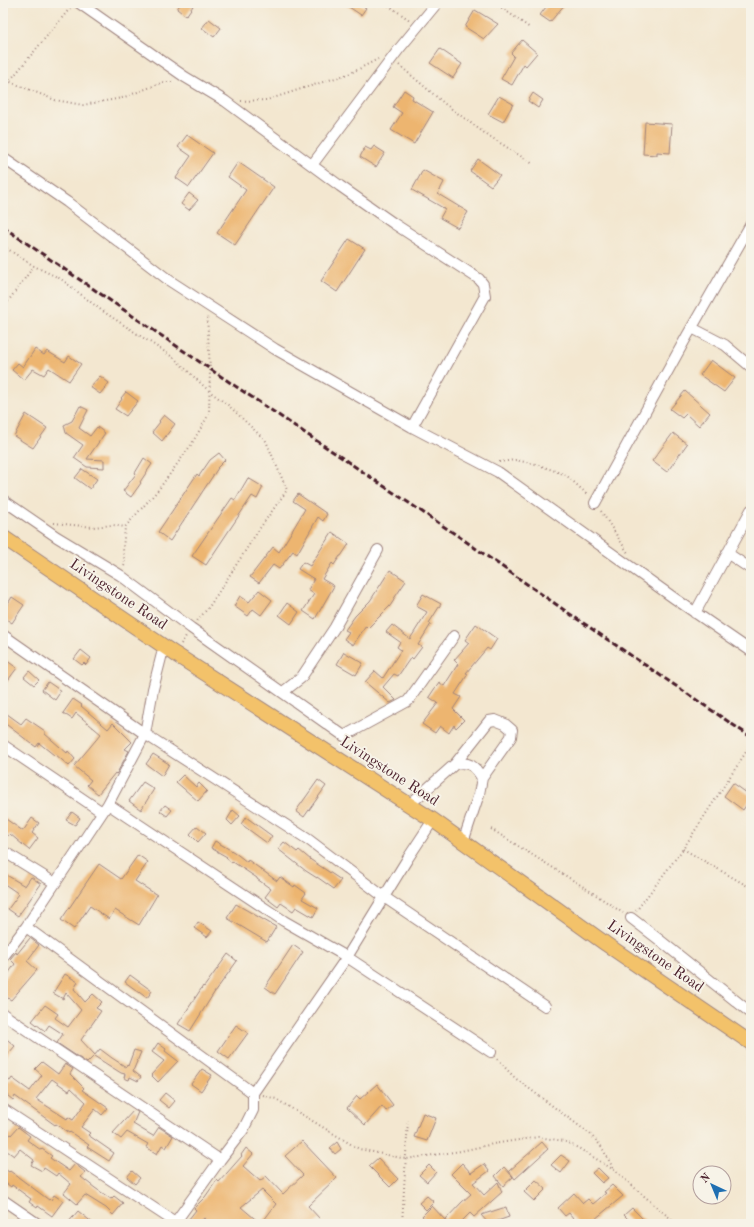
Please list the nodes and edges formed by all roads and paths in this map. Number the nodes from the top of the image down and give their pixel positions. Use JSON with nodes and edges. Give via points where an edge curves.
{"nodes":[{"id":1,"x":74,"y":3,"type":"edge"},
{"id":2,"x":79,"y":3,"type":"edge"},
{"id":3,"x":385,"y":3,"type":"edge"},
{"id":4,"x":437,"y":3,"type":"edge"},
{"id":5,"x":495,"y":3,"type":"edge"},
{"id":6,"x":418,"y":27,"type":"junction"},
{"id":7,"x":530,"y":28,"type":"dead end"},
{"id":8,"x":379,"y":59,"type":"dead end"},
{"id":9,"x":392,"y":59,"type":"junction"},
{"id":10,"x":185,"y":77,"type":"junction"},
{"id":11,"x":8,"y":82,"type":"junction"},
{"id":12,"x":3,"y":83,"type":"edge"},
{"id":13,"x":3,"y":89,"type":"edge"},
{"id":14,"x":225,"y":101,"type":"junction"},
{"id":15,"x":3,"y":158,"type":"edge"},
{"id":16,"x":533,"y":164,"type":"dead end"},
{"id":17,"x":312,"y":165,"type":"junction"},
{"id":18,"x":751,"y":224,"type":"edge"},
{"id":19,"x":3,"y":246,"type":"edge"},
{"id":20,"x":34,"y":266,"type":"junction"},
{"id":21,"x":206,"y":304,"type":"junction"},
{"id":22,"x":3,"y":308,"type":"edge"},
{"id":23,"x":692,"y":328,"type":"junction"},
{"id":24,"x":751,"y":367,"type":"edge"},
{"id":25,"x":209,"y":391,"type":"junction"},
{"id":26,"x":412,"y":427,"type":"junction"},
{"id":27,"x":482,"y":464,"type":"junction"},
{"id":28,"x":3,"y":500,"type":"edge"},
{"id":29,"x":595,"y":503,"type":"junction"},
{"id":30,"x":751,"y":510,"type":"edge"},
{"id":31,"x":35,"y":522,"type":"junction"},
{"id":32,"x":125,"y":527,"type":"junction"},
{"id":33,"x":3,"y":537,"type":"edge"},
{"id":34,"x":378,"y":550,"type":"dead end"},
{"id":35,"x":727,"y":553,"type":"junction"},
{"id":36,"x":629,"y":554,"type":"dead end"},
{"id":37,"x":751,"y":569,"type":"edge"},
{"id":38,"x":120,"y":575,"type":"junction"},
{"id":39,"x":695,"y":612,"type":"junction"},
{"id":40,"x":191,"y":628,"type":"junction"},
{"id":41,"x":3,"y":635,"type":"edge"},
{"id":42,"x":454,"y":636,"type":"dead end"},
{"id":43,"x":169,"y":650,"type":"junction"},
{"id":44,"x":751,"y":651,"type":"edge"},
{"id":45,"x":283,"y":692,"type":"junction"},
{"id":46,"x":145,"y":734,"type":"junction"},
{"id":47,"x":3,"y":745,"type":"edge"},
{"id":48,"x":748,"y":749,"type":"dead end"},
{"id":49,"x":455,"y":764,"type":"junction"},
{"id":50,"x":482,"y":778,"type":"junction"},
{"id":51,"x":108,"y":804,"type":"junction"},
{"id":52,"x":410,"y":806,"type":"junction"},
{"id":53,"x":102,"y":812,"type":"junction"},
{"id":54,"x":433,"y":820,"type":"junction"},
{"id":55,"x":491,"y":829,"type":"dead end"},
{"id":56,"x":463,"y":842,"type":"junction"},
{"id":57,"x":683,"y":849,"type":"junction"},
{"id":58,"x":3,"y":851,"type":"edge"},
{"id":59,"x":55,"y":883,"type":"junction"},
{"id":60,"x":751,"y":888,"type":"edge"},
{"id":61,"x":384,"y":897,"type":"junction"},
{"id":62,"x":631,"y":918,"type":"junction"},
{"id":63,"x":26,"y":927,"type":"junction"},
{"id":64,"x":606,"y":944,"type":"junction"},
{"id":65,"x":3,"y":957,"type":"edge"},
{"id":66,"x":346,"y":957,"type":"junction"},
{"id":67,"x":545,"y":1006,"type":"dead end"},
{"id":68,"x":3,"y":1014,"type":"edge"},
{"id":69,"x":751,"y":1014,"type":"edge"},
{"id":70,"x":751,"y":1043,"type":"edge"},
{"id":71,"x":491,"y":1052,"type":"joint"},
{"id":72,"x":253,"y":1093,"type":"junction"},
{"id":73,"x":3,"y":1109,"type":"edge"},
{"id":74,"x":408,"y":1120,"type":"dead end"},
{"id":75,"x":406,"y":1159,"type":"junction"},
{"id":76,"x":220,"y":1160,"type":"junction"},
{"id":77,"x":614,"y":1170,"type":"junction"},
{"id":78,"x":3,"y":1200,"type":"edge"},
{"id":79,"x":174,"y":1223,"type":"edge"},
{"id":80,"x":38,"y":1224,"type":"edge"},
{"id":81,"x":402,"y":1224,"type":"edge"},
{"id":82,"x":678,"y":1224,"type":"edge"}],
"edges":[{"from":1,"to":11,"type":"path"},
{"from":2,"to":10,"type":"street"},
{"from":3,"to":6,"type":"path"},
{"from":4,"to":6,"type":"street"},
{"from":5,"to":7,"type":"path"},
{"from":6,"to":9,"type":"street"},
{"from":8,"to":14,"type":"path","via":[[351,73],[267,100]]},
{"from":9,"to":16,"type":"path","via":[[445,104]]},
{"from":9,"to":17,"type":"street"},
{"from":10,"to":11,"type":"path","via":[[122,98],[84,105],[55,100]]},
{"from":10,"to":14,"type":"street"},
{"from":11,"to":12,"type":"path"},
{"from":11,"to":13,"type":"path"},
{"from":14,"to":17,"type":"street"},
{"from":15,"to":21,"type":"street","via":[[67,202],[170,281]]},
{"from":17,"to":26,"type":"street","via":[[393,223],[480,279],[483,284],[485,296]]},
{"from":18,"to":23,"type":"street"},
{"from":19,"to":20,"type":"path"},
{"from":20,"to":22,"type":"path"},
{"from":20,"to":25,"type":"path","via":[[61,279],[101,310],[174,358]]},
{"from":21,"to":25,"type":"path"},
{"from":21,"to":26,"type":"street","via":[[275,349]]},
{"from":23,"to":24,"type":"street","via":[[725,345]]},
{"from":23,"to":29,"type":"street"},
{"from":25,"to":32,"type":"path","via":[[209,414],[191,445],[159,489]]},
{"from":25,"to":40,"type":"path","via":[[228,404],[266,441],[287,490],[209,607]]},
{"from":26,"to":27,"type":"street"},
{"from":27,"to":29,"type":"path","via":[[515,460],[536,464],[566,475]]},
{"from":27,"to":39,"type":"street","via":[[498,472]]},
{"from":28,"to":31,"type":"street"},
{"from":29,"to":36,"type":"path"},
{"from":30,"to":35,"type":"street"},
{"from":31,"to":32,"type":"path"},
{"from":31,"to":38,"type":"street"},
{"from":32,"to":38,"type":"path","via":[[125,564]]},
{"from":33,"to":43,"type":"highway","name":"Livingstone Road"},
{"from":34,"to":45,"type":"street","via":[[335,627],[301,678]]},
{"from":35,"to":37,"type":"street"},
{"from":35,"to":39,"type":"street"},
{"from":38,"to":40,"type":"street"},
{"from":39,"to":44,"type":"street"},
{"from":40,"to":43,"type":"path"},
{"from":40,"to":45,"type":"street"},
{"from":41,"to":46,"type":"street"},
{"from":42,"to":45,"type":"street","via":[[408,701],[344,736]]},
{"from":43,"to":46,"type":"street","via":[[153,689]]},
{"from":43,"to":52,"type":"highway","name":"Livingstone Road"},
{"from":46,"to":51,"type":"street"},
{"from":46,"to":61,"type":"street","via":[[309,840]]},
{"from":47,"to":53,"type":"street"},
{"from":48,"to":57,"type":"path"},
{"from":49,"to":50,"type":"street","via":[[463,762],[476,768]]},
{"from":49,"to":50,"type":"street","via":[[489,721],[495,720],[505,724],[512,730],[511,737]]},
{"from":49,"to":52,"type":"street"},
{"from":50,"to":56,"type":"street"},
{"from":51,"to":53,"type":"street"},
{"from":51,"to":66,"type":"street","via":[[284,921]]},
{"from":52,"to":54,"type":"highway","name":"Livingstone Road"},
{"from":53,"to":59,"type":"street"},
{"from":54,"to":56,"type":"highway","name":"Livingstone Road"},
{"from":54,"to":61,"type":"street"},
{"from":55,"to":62,"type":"path"},
{"from":56,"to":64,"type":"highway","name":"Livingstone Road"},
{"from":57,"to":60,"type":"path"},
{"from":57,"to":62,"type":"path"},
{"from":58,"to":59,"type":"street"},
{"from":59,"to":63,"type":"street"},
{"from":61,"to":66,"type":"street"},
{"from":61,"to":67,"type":"street"},
{"from":62,"to":64,"type":"path"},
{"from":62,"to":69,"type":"street"},
{"from":63,"to":65,"type":"street"},
{"from":63,"to":72,"type":"street"},
{"from":64,"to":70,"type":"highway","name":"Livingstone Road"},
{"from":66,"to":71,"type":"street"},
{"from":66,"to":72,"type":"street"},
{"from":68,"to":76,"type":"street"},
{"from":71,"to":77,"type":"path","via":[[514,1078],[590,1134],[601,1146]]},
{"from":72,"to":75,"type":"path","via":[[276,1099],[358,1149]]},
{"from":72,"to":76,"type":"street","via":[[253,1110],[243,1130]]},
{"from":73,"to":79,"type":"street"},
{"from":74,"to":75,"type":"path"},
{"from":75,"to":77,"type":"path","via":[[538,1137],[564,1141]]},
{"from":75,"to":81,"type":"path"},
{"from":76,"to":79,"type":"street"},
{"from":77,"to":82,"type":"path"},
{"from":78,"to":80,"type":"street"}]}
